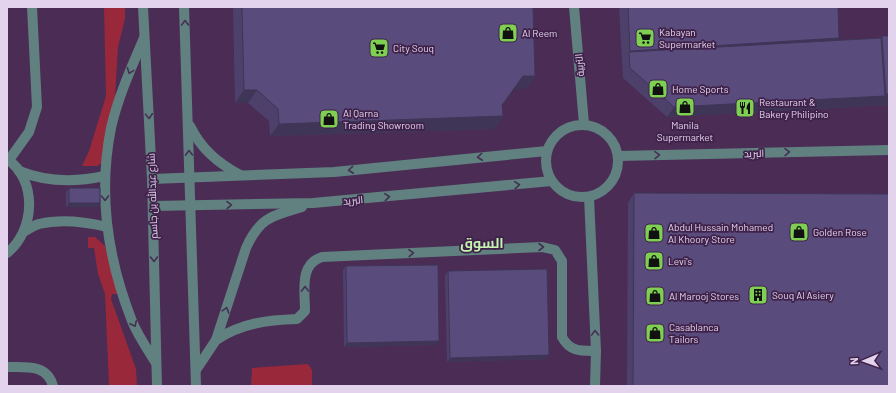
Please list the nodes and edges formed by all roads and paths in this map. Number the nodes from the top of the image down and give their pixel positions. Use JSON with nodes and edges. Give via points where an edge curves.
{"nodes":[{"id":1,"x":32,"y":7,"type":"edge"},
{"id":2,"x":143,"y":7,"type":"edge"},
{"id":3,"x":184,"y":7,"type":"edge"},
{"id":4,"x":574,"y":7,"type":"edge"},
{"id":5,"x":145,"y":36,"type":"junction"},
{"id":6,"x":188,"y":122,"type":"junction"},
{"id":7,"x":584,"y":124,"type":"junction"},
{"id":8,"x":889,"y":150,"type":"edge"},
{"id":9,"x":547,"y":151,"type":"junction"},
{"id":10,"x":618,"y":156,"type":"junction"},
{"id":11,"x":8,"y":160,"type":"edge"},
{"id":12,"x":19,"y":171,"type":"junction"},
{"id":13,"x":240,"y":175,"type":"junction"},
{"id":14,"x":105,"y":176,"type":"junction"},
{"id":15,"x":189,"y":178,"type":"junction"},
{"id":16,"x":152,"y":179,"type":"junction"},
{"id":17,"x":552,"y":181,"type":"junction"},
{"id":18,"x":589,"y":197,"type":"junction"},
{"id":19,"x":313,"y":204,"type":"junction"},
{"id":20,"x":153,"y":206,"type":"junction"},
{"id":21,"x":190,"y":206,"type":"junction"},
{"id":22,"x":107,"y":226,"type":"junction"},
{"id":23,"x":25,"y":231,"type":"junction"},
{"id":24,"x":7,"y":253,"type":"edge"},
{"id":25,"x":216,"y":340,"type":"junction"},
{"id":26,"x":596,"y":350,"type":"junction"},
{"id":27,"x":156,"y":365,"type":"junction"},
{"id":28,"x":7,"y":367,"type":"edge"},
{"id":29,"x":196,"y":370,"type":"junction"},
{"id":30,"x":53,"y":386,"type":"edge"},
{"id":31,"x":157,"y":386,"type":"edge"},
{"id":32,"x":196,"y":386,"type":"edge"},
{"id":33,"x":596,"y":386,"type":"edge"}],
"edges":[{"from":1,"to":11,"type":"street","via":[[37,107],[29,132]]},
{"from":2,"to":5,"type":"street","name":"شارع عبدالله بن جاسم"},
{"from":6,"to":3,"type":"street","one_way":true},
{"from":4,"to":7,"type":"street","name":"التربية"},
{"from":5,"to":14,"type":"street","one_way":true,"via":[[129,73],[111,128]]},
{"from":5,"to":16,"type":"street","name":"شارع عبدالله بن جاسم","one_way":true},
{"from":6,"to":13,"type":"street","via":[[204,148],[227,168]]},
{"from":15,"to":6,"type":"street","one_way":true},
{"from":7,"to":9,"type":"street","via":[[560,131]]},
{"from":7,"to":10,"type":"street","via":[[596,127],[607,134],[615,144]]},
{"from":10,"to":8,"type":"street","name":"البريد","one_way":true},
{"from":9,"to":13,"type":"street","one_way":true,"via":[[334,172]]},
{"from":9,"to":17,"type":"street","via":[[545,162]]},
{"from":10,"to":18,"type":"street","via":[[618,167],[611,182],[599,193]]},
{"from":11,"to":12,"type":"street"},
{"from":12,"to":14,"type":"street","via":[[33,177],[74,180]]},
{"from":12,"to":23,"type":"street","via":[[28,190],[30,211]]},
{"from":13,"to":15,"type":"street"},
{"from":14,"to":22,"type":"street","one_way":true},
{"from":15,"to":16,"type":"street"},
{"from":15,"to":21,"type":"street"},
{"from":16,"to":20,"type":"street","name":"شارع عبدالله بن جاسم"},
{"from":17,"to":18,"type":"street","via":[[568,195]]},
{"from":19,"to":17,"type":"street","name":"البريد","one_way":true},
{"from":26,"to":18,"type":"street","one_way":true},
{"from":21,"to":19,"type":"street","name":"البريد","one_way":true},
{"from":25,"to":19,"type":"street","one_way":true,"via":[[252,233],[261,223],[273,216]]},
{"from":20,"to":21,"type":"street","name":"البريد"},
{"from":20,"to":27,"type":"street","name":"شارع عبدالله بن جاسم","one_way":true},
{"from":21,"to":29,"type":"street"},
{"from":22,"to":23,"type":"street","via":[[76,222],[47,223],[38,224]]},
{"from":22,"to":27,"type":"street","one_way":true,"via":[[116,275],[133,322]]},
{"from":23,"to":24,"type":"street"},
{"from":25,"to":26,"type":"street","one_way":true,"via":[[243,326],[297,319],[302,316],[305,311],[305,274],[308,266],[322,257],[542,247],[555,250],[562,261],[562,337],[573,349]]},
{"from":25,"to":29,"type":"street"},
{"from":26,"to":33,"type":"street"},
{"from":27,"to":31,"type":"street","name":"شارع عبدالله بن جاسم"},
{"from":28,"to":30,"type":"street","via":[[36,367],[48,375]]},
{"from":29,"to":32,"type":"street"}]}
